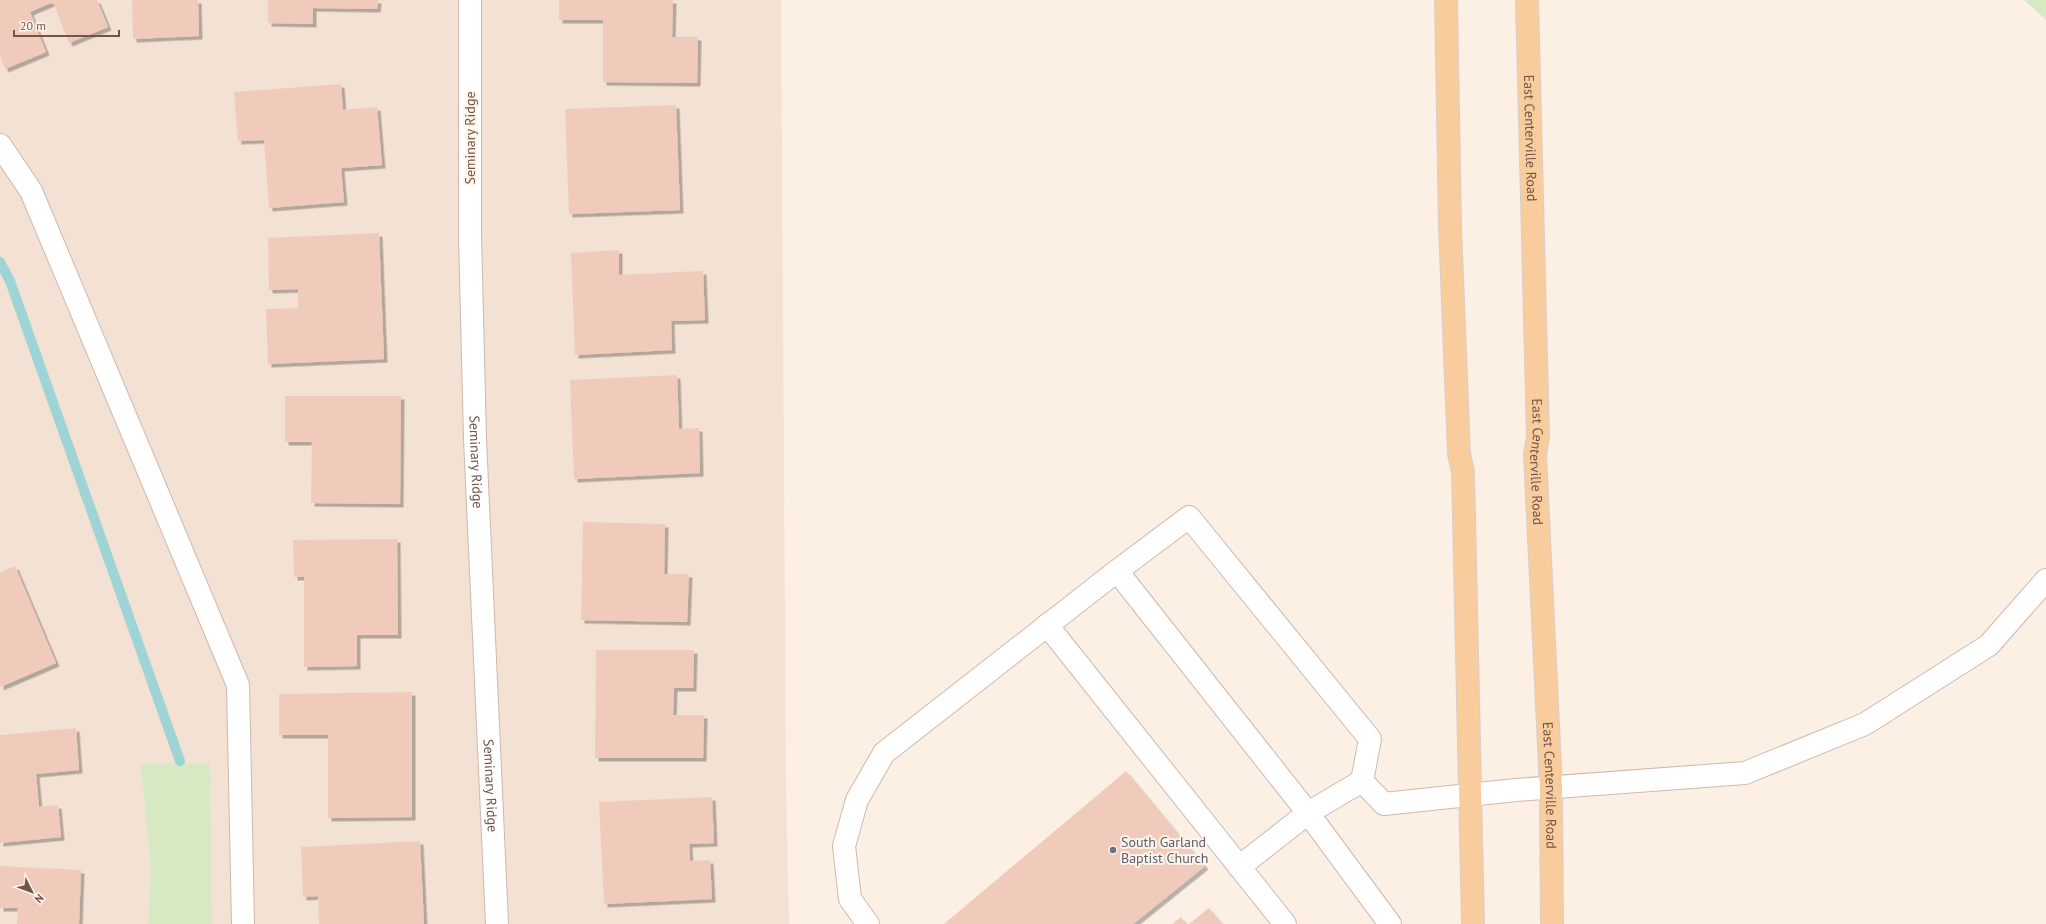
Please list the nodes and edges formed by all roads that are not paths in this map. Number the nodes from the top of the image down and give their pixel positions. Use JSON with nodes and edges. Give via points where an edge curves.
{"nodes":[{"id":1,"x":470,"y":0,"type":"edge"},
{"id":2,"x":1446,"y":0,"type":"edge"},
{"id":3,"x":1527,"y":0,"type":"edge"},
{"id":4,"x":0,"y":145,"type":"edge"},
{"id":5,"x":1117,"y":571,"type":"junction"},
{"id":6,"x":2046,"y":580,"type":"edge"},
{"id":7,"x":1047,"y":625,"type":"junction"},
{"id":8,"x":1362,"y":781,"type":"junction"},
{"id":9,"x":1551,"y":788,"type":"junction"},
{"id":10,"x":1469,"y":795,"type":"junction"},
{"id":11,"x":1308,"y":814,"type":"junction"},
{"id":12,"x":1239,"y":867,"type":"junction"},
{"id":13,"x":243,"y":924,"type":"edge"},
{"id":14,"x":497,"y":924,"type":"edge"},
{"id":15,"x":868,"y":924,"type":"edge"},
{"id":16,"x":1285,"y":924,"type":"edge"},
{"id":17,"x":1390,"y":924,"type":"edge"},
{"id":18,"x":1472,"y":924,"type":"edge"},
{"id":19,"x":1552,"y":924,"type":"edge"}],
"edges":[{"from":1,"to":14,"type":"street","name":"Seminary Ridge","via":[[470,235],[475,439]]},
{"from":2,"to":10,"type":"main road","via":[[1450,227],[1459,454],[1463,472]]},
{"from":3,"to":9,"type":"main road","name":"East Centerville Road","via":[[1538,437],[1535,454]]},
{"from":4,"to":13,"type":"street","via":[[31,191],[238,685]]},
{"from":5,"to":7,"type":"street"},
{"from":5,"to":8,"type":"street","via":[[1189,517],[1370,739]]},
{"from":5,"to":11,"type":"street"},
{"from":6,"to":9,"type":"street","via":[[1989,645],[1865,724],[1745,773]]},
{"from":7,"to":12,"type":"street"},
{"from":7,"to":15,"type":"street","via":[[884,753],[857,800],[844,846],[850,899]]},
{"from":8,"to":10,"type":"street","via":[[1384,804]]},
{"from":8,"to":11,"type":"street"},
{"from":9,"to":10,"type":"street"},
{"from":9,"to":19,"type":"main road","name":"East Centerville Road"},
{"from":10,"to":18,"type":"main road"},
{"from":11,"to":12,"type":"street"},
{"from":11,"to":17,"type":"street"},
{"from":12,"to":16,"type":"street"}]}
